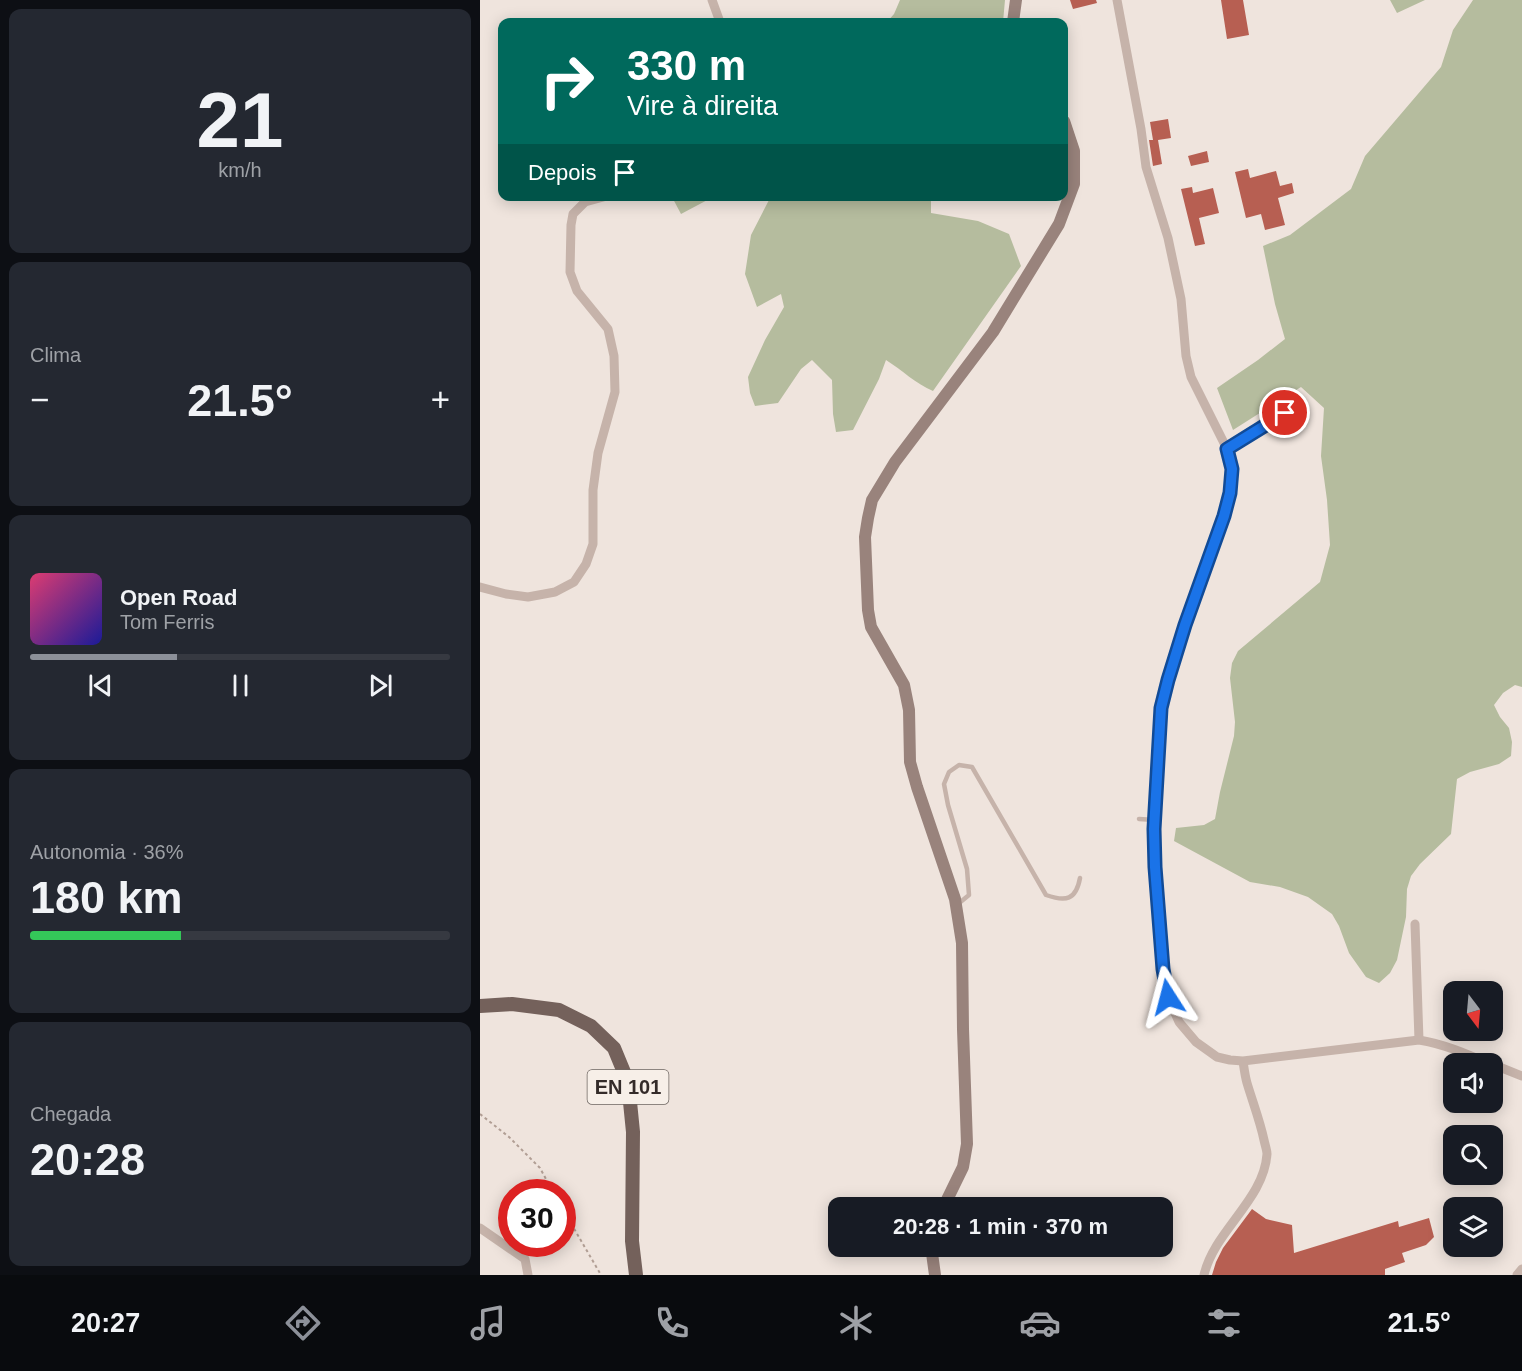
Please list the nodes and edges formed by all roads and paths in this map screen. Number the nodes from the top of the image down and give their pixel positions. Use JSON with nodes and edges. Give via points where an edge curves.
{"nodes":[{"id":1,"x":712,"y":0,"type":"edge"},
{"id":2,"x":1016,"y":0,"type":"edge"},
{"id":3,"x":1117,"y":0,"type":"edge"},
{"id":4,"x":719,"y":18,"type":"edge"},
{"id":5,"x":1014,"y":18,"type":"edge"},
{"id":6,"x":1068,"y":133,"type":"edge"},
{"id":7,"x":1068,"y":200,"type":"edge"},
{"id":8,"x":589,"y":201,"type":"edge"},
{"id":9,"x":1068,"y":201,"type":"edge"},
{"id":10,"x":1285,"y":413,"type":"dead end"},
{"id":11,"x":1227,"y":449,"type":"junction"},
{"id":12,"x":480,"y":587,"type":"edge"},
{"id":13,"x":1139,"y":819,"type":"dead end"},
{"id":14,"x":1155,"y":820,"type":"junction"},
{"id":15,"x":1080,"y":878,"type":"dead end"},
{"id":16,"x":956,"y":905,"type":"junction"},
{"id":17,"x":1415,"y":924,"type":"dead end"},
{"id":18,"x":480,"y":1006,"type":"edge"},
{"id":19,"x":1419,"y":1040,"type":"junction"},
{"id":20,"x":1462,"y":1053,"type":"edge"},
{"id":21,"x":1243,"y":1061,"type":"junction"},
{"id":22,"x":1503,"y":1069,"type":"edge"},
{"id":23,"x":1522,"y":1076,"type":"edge"},
{"id":24,"x":480,"y":1114,"type":"edge"},
{"id":25,"x":546,"y":1179,"type":"edge"},
{"id":26,"x":948,"y":1197,"type":"edge"},
{"id":27,"x":480,"y":1228,"type":"edge"},
{"id":28,"x":576,"y":1233,"type":"edge"},
{"id":29,"x":933,"y":1257,"type":"edge"},
{"id":30,"x":1522,"y":1269,"type":"edge"},
{"id":31,"x":528,"y":1275,"type":"edge"},
{"id":32,"x":601,"y":1275,"type":"edge"},
{"id":33,"x":636,"y":1275,"type":"edge"},
{"id":34,"x":935,"y":1275,"type":"edge"},
{"id":35,"x":1204,"y":1275,"type":"edge"},
{"id":36,"x":1517,"y":1275,"type":"edge"}],
"edges":[{"from":1,"to":4,"type":"street"},
{"from":2,"to":5,"type":"street"},
{"from":3,"to":11,"type":"street","via":[[1146,167],[1168,238],[1181,299],[1191,377]]},
{"from":6,"to":7,"type":"street","via":[[1074,151],[1074,184]]},
{"from":8,"to":12,"type":"street","via":[[573,214],[570,272],[577,291],[608,329],[615,392],[592,490],[593,544],[574,582],[555,592],[528,597]]},
{"from":9,"to":16,"type":"street","via":[[1059,224],[993,332],[896,462],[872,501],[868,518],[868,610],[872,627],[904,685],[909,710],[910,762]]},
{"from":10,"to":11,"type":"street"},
{"from":11,"to":14,"type":"street","via":[[1232,469],[1230,493],[1161,708]]},
{"from":13,"to":14,"type":"lane"},
{"from":14,"to":21,"type":"street","via":[[1155,867],[1168,997],[1179,1022],[1196,1042],[1216,1057]]},
{"from":15,"to":16,"type":"lane","via":[[1073,896],[1066,899],[1046,895],[972,767],[959,765],[949,772],[944,783],[967,869],[969,895]]},
{"from":16,"to":26,"type":"street","via":[[962,943],[967,1144],[963,1167]]},
{"from":17,"to":19,"type":"street"},
{"from":18,"to":33,"type":"main road","number":"EN 101","via":[[512,1004],[559,1010],[591,1026],[614,1048],[628,1082],[633,1131]]},
{"from":19,"to":20,"type":"street"},
{"from":19,"to":21,"type":"street"},
{"from":21,"to":35,"type":"street","via":[[1267,1152],[1264,1172],[1222,1237]]},
{"from":22,"to":23,"type":"street"},
{"from":24,"to":25,"type":"path","via":[[509,1137]]},
{"from":27,"to":31,"type":"street","via":[[525,1259]]},
{"from":28,"to":32,"type":"path"},
{"from":29,"to":34,"type":"street"},
{"from":30,"to":36,"type":"street"}]}
